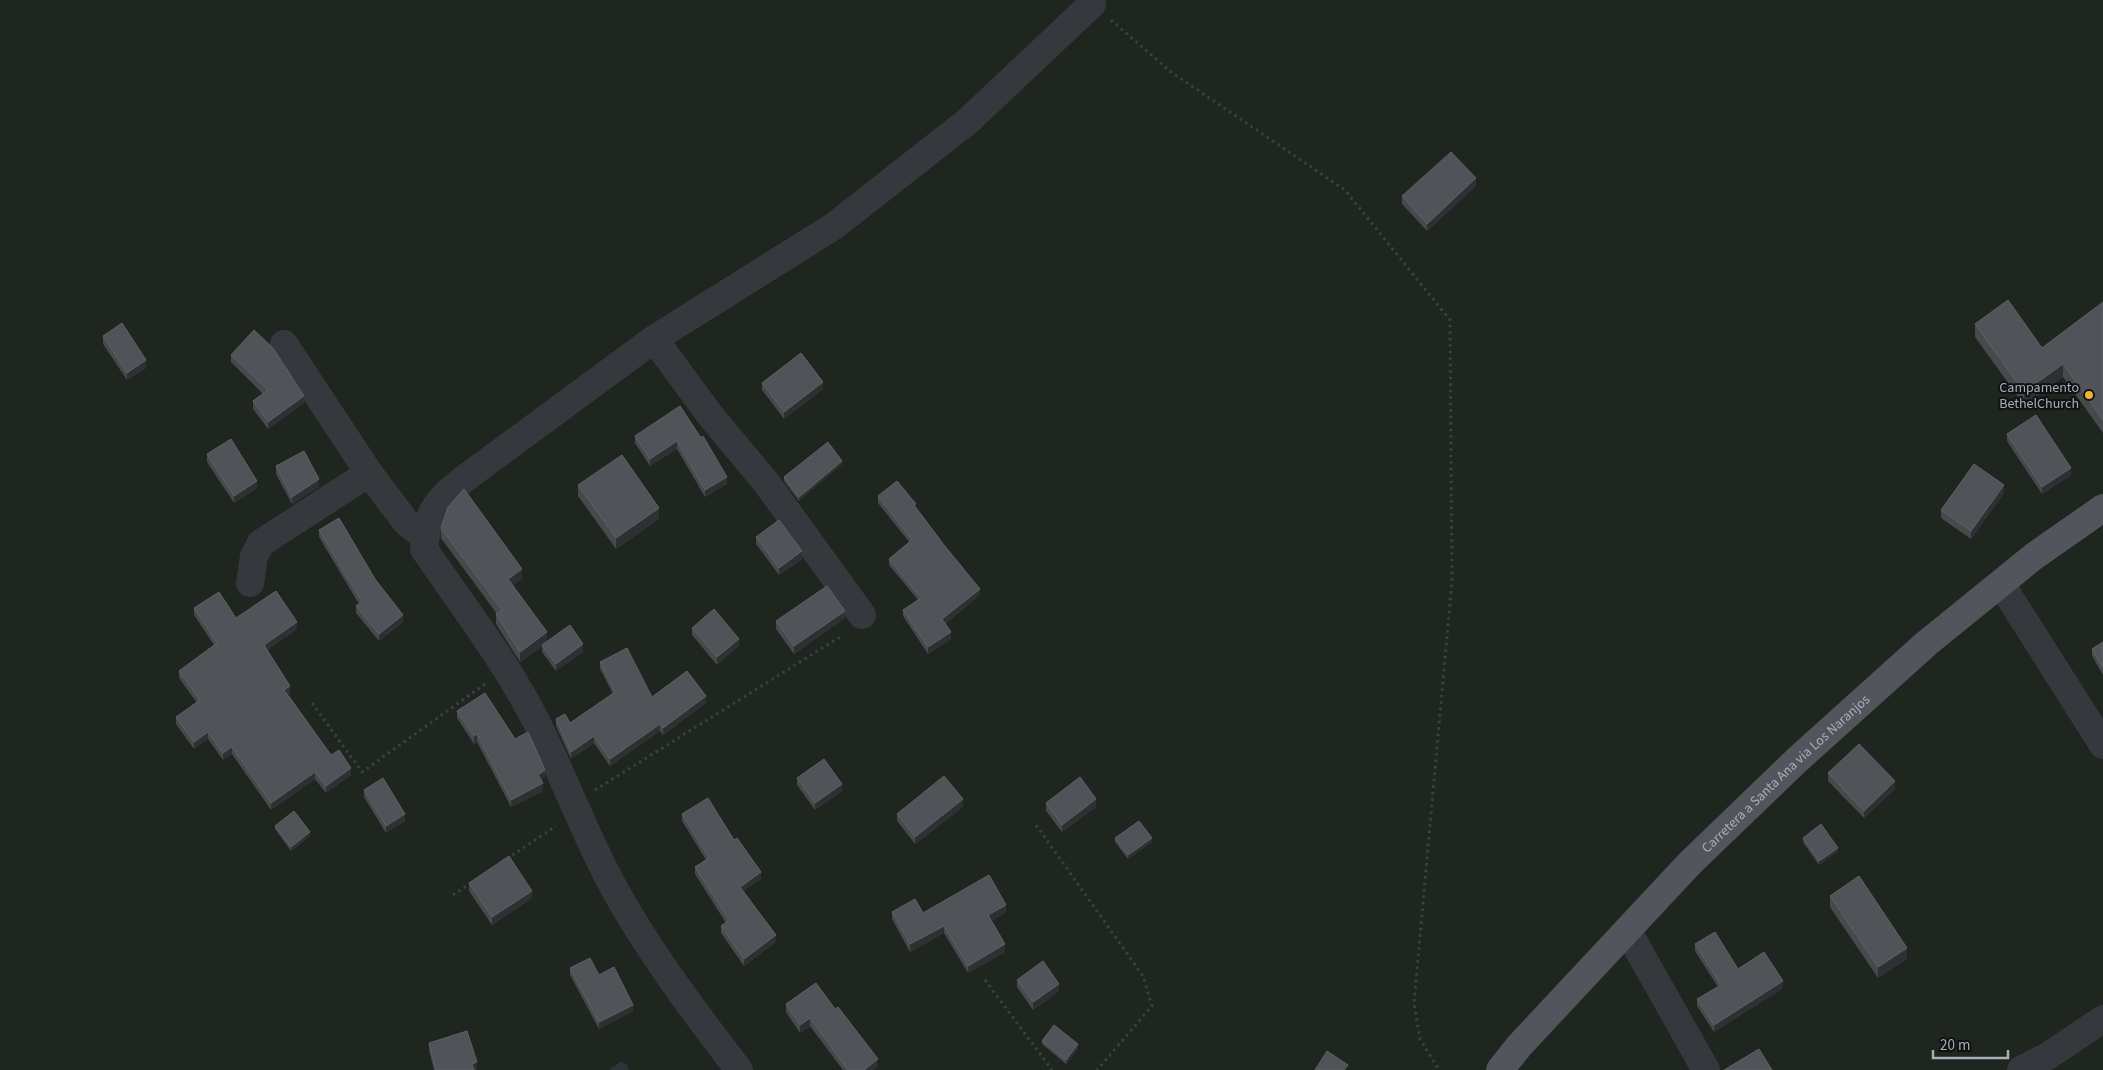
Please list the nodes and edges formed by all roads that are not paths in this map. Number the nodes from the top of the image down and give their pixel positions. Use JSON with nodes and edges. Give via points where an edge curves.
{"nodes":[{"id":1,"x":1092,"y":4,"type":"road end"},
{"id":2,"x":654,"y":339,"type":"junction"},
{"id":3,"x":284,"y":344,"type":"dead end"},
{"id":4,"x":368,"y":473,"type":"junction"},
{"id":5,"x":2103,"y":508,"type":"edge"},
{"id":6,"x":425,"y":537,"type":"junction"},
{"id":7,"x":250,"y":583,"type":"dead end"},
{"id":8,"x":2001,"y":584,"type":"junction"},
{"id":9,"x":862,"y":615,"type":"dead end"},
{"id":10,"x":2103,"y":745,"type":"edge"},
{"id":11,"x":1626,"y":930,"type":"junction"},
{"id":12,"x":2103,"y":1019,"type":"edge"},
{"id":13,"x":739,"y":1070,"type":"edge"},
{"id":14,"x":1500,"y":1070,"type":"edge"},
{"id":15,"x":1706,"y":1070,"type":"edge"},
{"id":16,"x":2021,"y":1070,"type":"edge"}],
"edges":[{"from":1,"to":2,"type":"street","via":[[968,121],[834,226]]},
{"from":2,"to":6,"type":"street","via":[[450,490],[431,512]]},
{"from":2,"to":9,"type":"street","via":[[710,415],[765,481]]},
{"from":3,"to":4,"type":"street"},
{"from":4,"to":6,"type":"street","via":[[406,522]]},
{"from":4,"to":7,"type":"street","via":[[261,542],[254,556]]},
{"from":5,"to":8,"type":"main road","name":"Carretera a Santa Ana via Los Naranjos","via":[[2033,557]]},
{"from":6,"to":13,"type":"street","via":[[424,549],[506,669],[536,720],[597,855],[626,909],[692,1010]]},
{"from":8,"to":10,"type":"street"},
{"from":8,"to":11,"type":"main road","name":"Carretera a Santa Ana via Los Naranjos","via":[[1927,643],[1797,760]]},
{"from":11,"to":14,"type":"main road","name":"Carretera a Santa Ana via Los Naranjos"},
{"from":11,"to":15,"type":"street"},
{"from":12,"to":16,"type":"street"}]}
